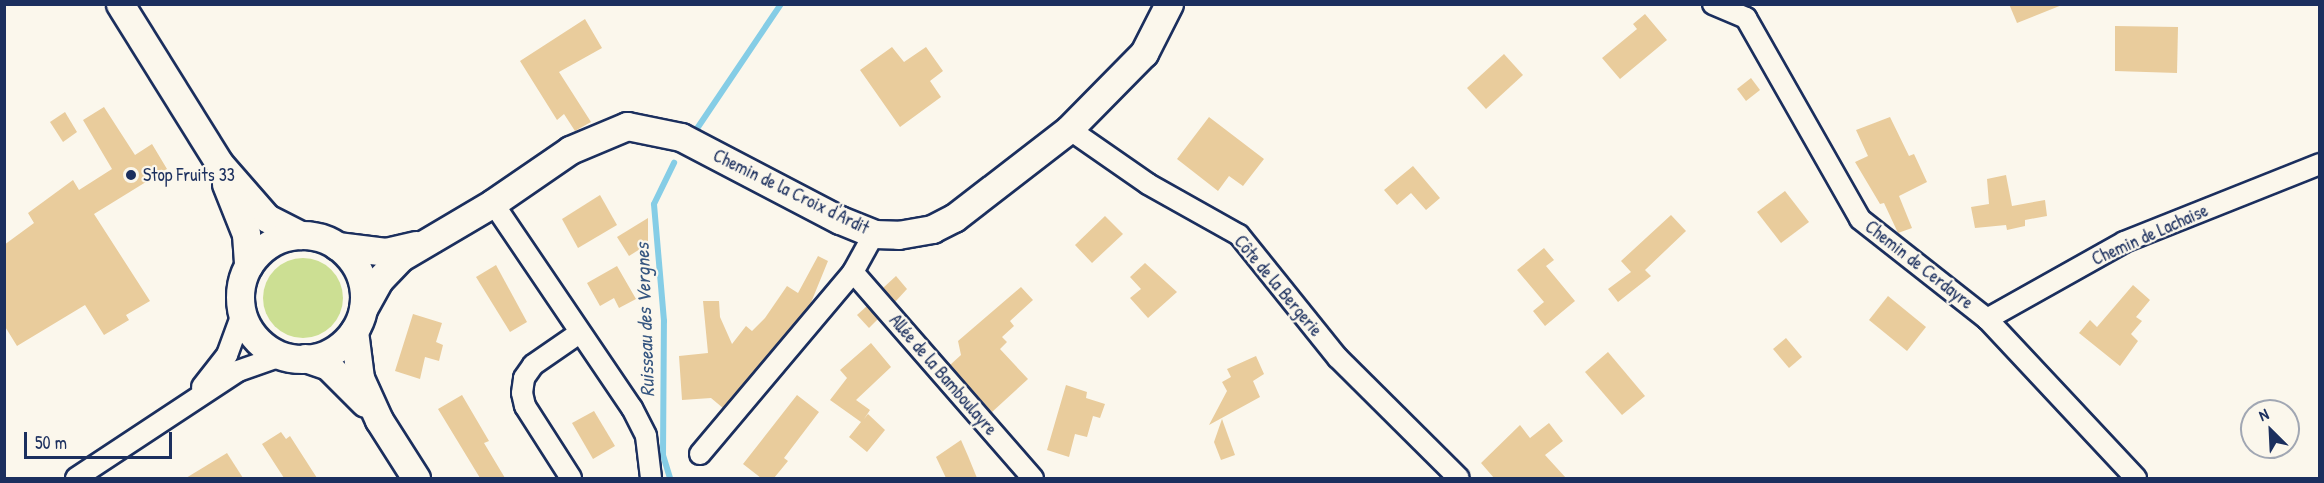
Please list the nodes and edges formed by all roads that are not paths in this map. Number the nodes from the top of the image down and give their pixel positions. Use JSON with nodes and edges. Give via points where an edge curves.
{"nodes":[{"id":1,"x":120,"y":4,"type":"edge"},
{"id":2,"x":1169,"y":4,"type":"edge"},
{"id":3,"x":1713,"y":4,"type":"edge"},
{"id":4,"x":1069,"y":129,"type":"junction"},
{"id":5,"x":219,"y":163,"type":"junction"},
{"id":6,"x":2319,"y":164,"type":"edge"},
{"id":7,"x":494,"y":203,"type":"junction"},
{"id":8,"x":874,"y":234,"type":"junction"},
{"id":9,"x":301,"y":235,"type":"junction"},
{"id":10,"x":426,"y":242,"type":"junction"},
{"id":11,"x":338,"y":246,"type":"junction"},
{"id":12,"x":248,"y":266,"type":"junction"},
{"id":13,"x":853,"y":272,"type":"junction"},
{"id":14,"x":242,"y":314,"type":"junction"},
{"id":15,"x":1987,"y":319,"type":"junction"},
{"id":16,"x":358,"y":320,"type":"junction"},
{"id":17,"x":578,"y":334,"type":"junction"},
{"id":18,"x":293,"y":357,"type":"junction"},
{"id":19,"x":177,"y":409,"type":"junction"},
{"id":20,"x":379,"y":420,"type":"junction"},
{"id":21,"x":700,"y":454,"type":"dead end"},
{"id":22,"x":76,"y":478,"type":"edge"},
{"id":23,"x":416,"y":478,"type":"edge"},
{"id":24,"x":571,"y":478,"type":"edge"},
{"id":25,"x":651,"y":478,"type":"edge"},
{"id":26,"x":1033,"y":478,"type":"edge"},
{"id":27,"x":1459,"y":478,"type":"edge"},
{"id":28,"x":2136,"y":478,"type":"edge"}],
"edges":[{"from":1,"to":5,"type":"street"},
{"from":2,"to":4,"type":"street","name":"Chemin de la Croix d'Ardit","via":[[1144,53]]},
{"from":3,"to":15,"type":"street","name":"Chemin de Cerdayre","via":[[1746,18],[1860,219]]},
{"from":4,"to":8,"type":"street","name":"Chemin de la Croix d'Ardit","via":[[954,218],[932,229],[898,235]]},
{"from":4,"to":27,"type":"street","name":"Côte de la Bergerie","via":[[1148,184],[1239,235],[1338,358]]},
{"from":5,"to":9,"type":"street","via":[[267,218]]},
{"from":5,"to":12,"type":"street","via":[[246,234]]},
{"from":6,"to":15,"type":"street","name":"Chemin de Lachaise","via":[[2124,242]]},
{"from":7,"to":8,"type":"street","name":"Chemin de la Croix d'Ardit","via":[[570,150],[627,126],[681,137]]},
{"from":7,"to":10,"type":"street","name":"Chemin de la Croix d'Ardit"},
{"from":7,"to":17,"type":"street"},
{"from":8,"to":13,"type":"street"},
{"from":9,"to":11,"type":"street","via":[[314,235]]},
{"from":9,"to":12,"type":"street","via":[[271,242]]},
{"from":10,"to":11,"type":"street","name":"Chemin de la Croix d'Ardit","via":[[386,252]]},
{"from":10,"to":16,"type":"street","name":"Chemin de la Croix d'Ardit","via":[[400,258],[379,280]]},
{"from":11,"to":16,"type":"street","via":[[357,266],[364,293]]},
{"from":12,"to":14,"type":"street","via":[[239,291]]},
{"from":13,"to":21,"type":"street"},
{"from":13,"to":26,"type":"street","name":"Allée de la Bamboulayre"},
{"from":14,"to":18,"type":"street","via":[[247,329],[264,347]]},
{"from":14,"to":19,"type":"street","via":[[227,355],[211,378]]},
{"from":15,"to":28,"type":"street","name":"Chemin de Cerdayre"},
{"from":16,"to":18,"type":"street","via":[[334,350]]},
{"from":16,"to":20,"type":"street","via":[[360,378]]},
{"from":17,"to":24,"type":"street","via":[[533,365],[524,378],[522,393],[525,406]]},
{"from":17,"to":25,"type":"street","via":[[632,408],[646,436]]},
{"from":18,"to":19,"type":"street","via":[[238,371]]},
{"from":18,"to":20,"type":"street","via":[[328,366]]},
{"from":19,"to":22,"type":"street"},
{"from":20,"to":23,"type":"street"}]}
